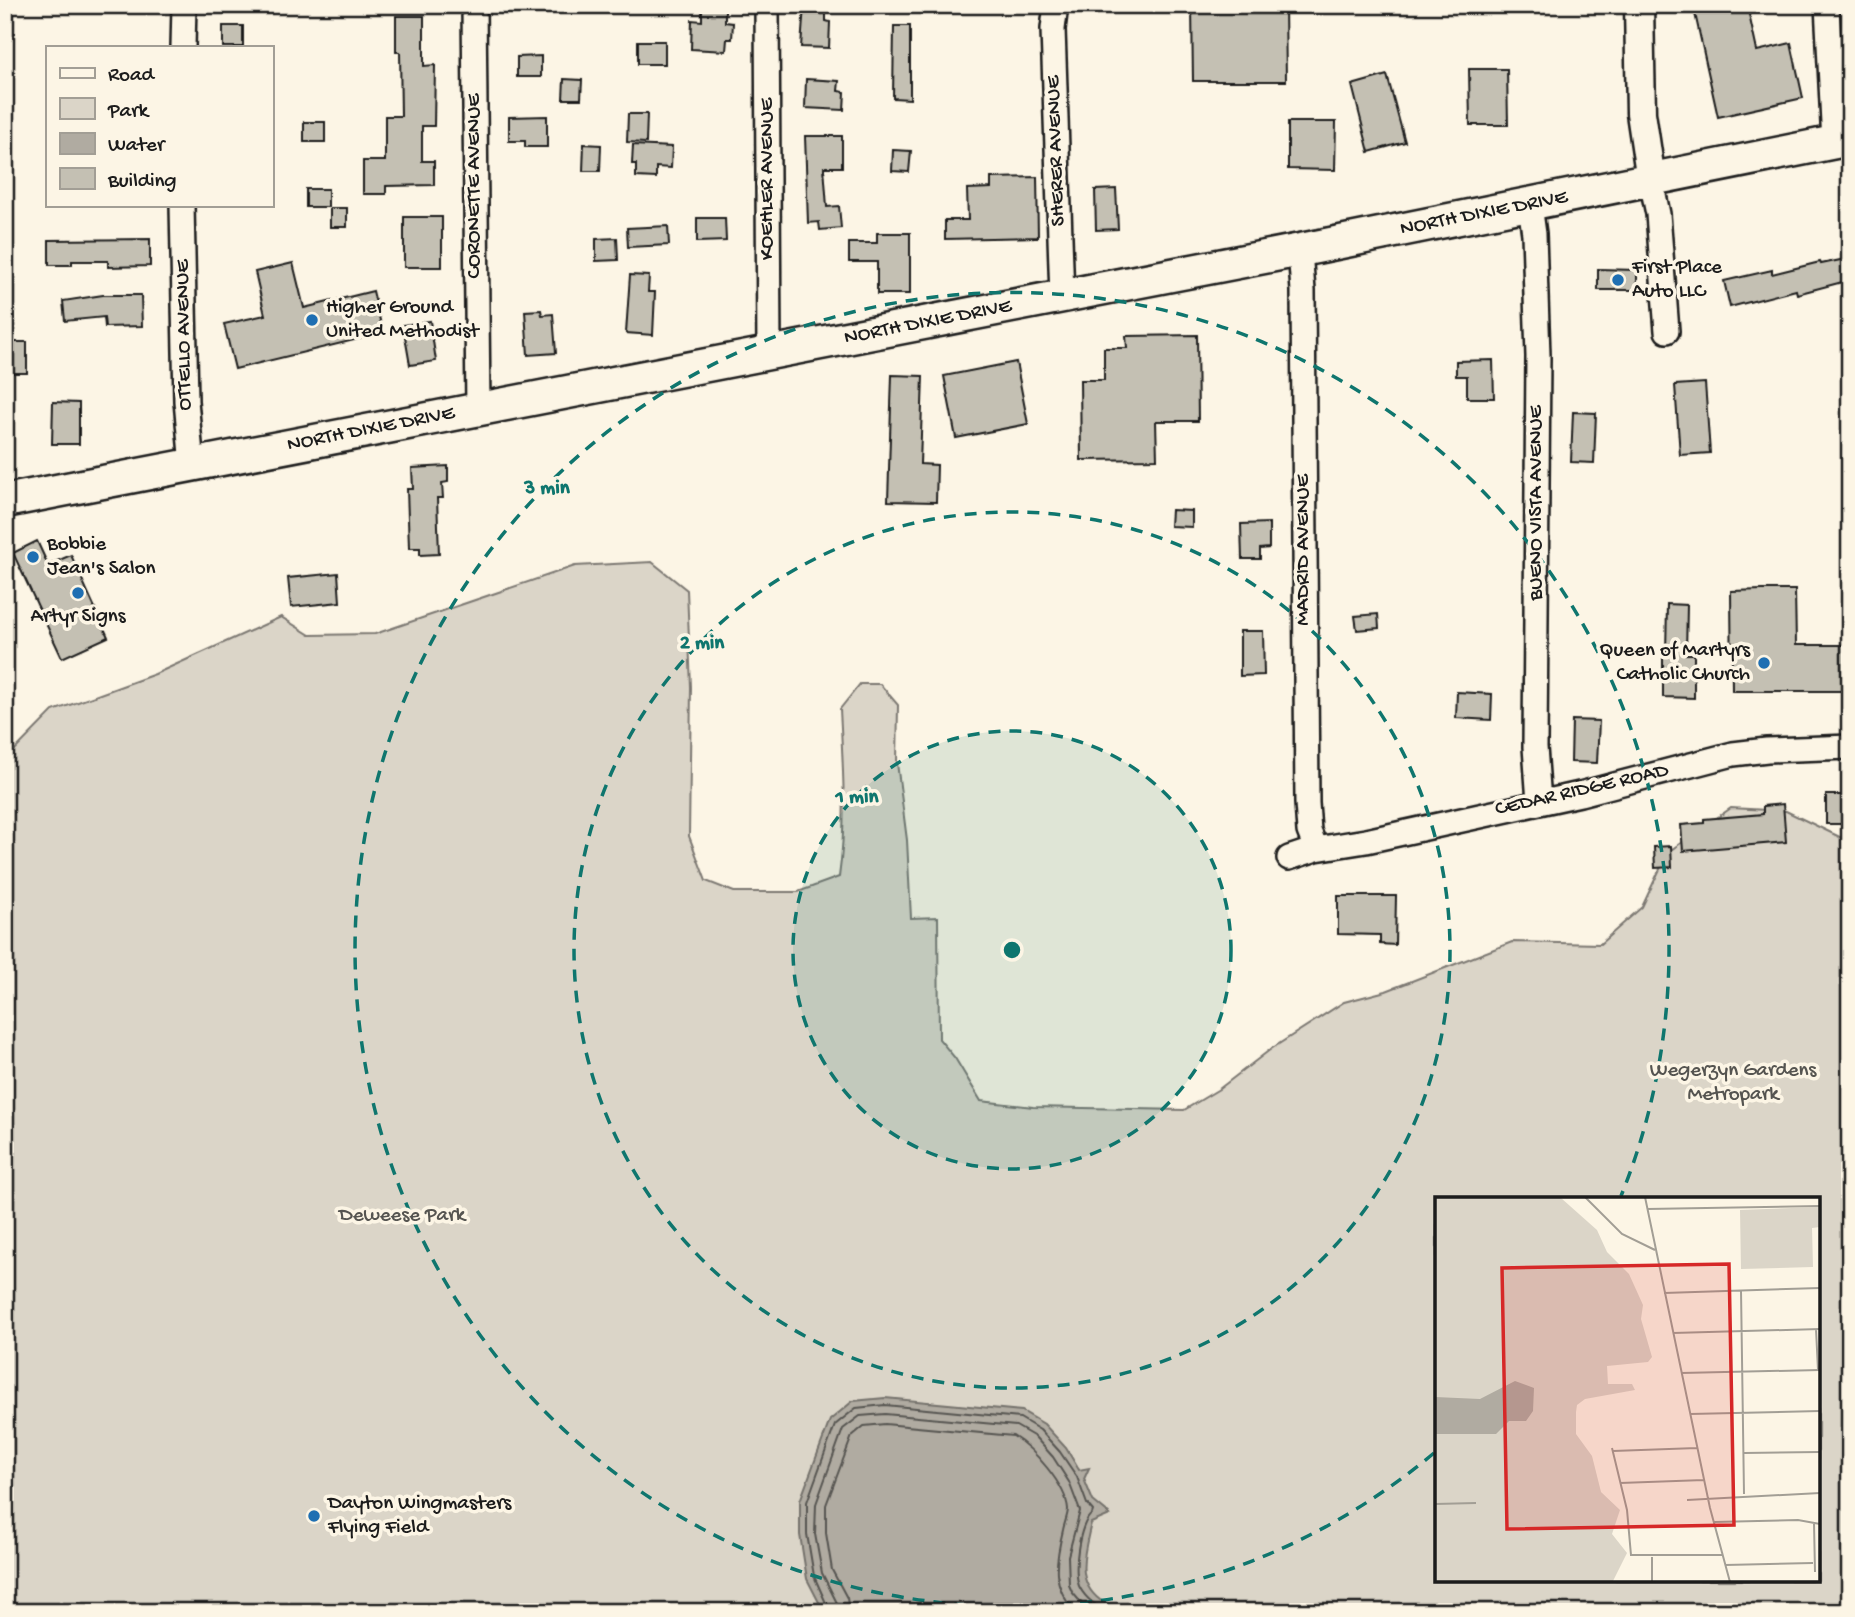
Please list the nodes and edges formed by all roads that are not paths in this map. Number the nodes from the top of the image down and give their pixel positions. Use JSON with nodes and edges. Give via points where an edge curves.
{"nodes":[{"id":1,"x":184,"y":5,"type":"edge"},
{"id":2,"x":474,"y":5,"type":"edge"},
{"id":3,"x":767,"y":5,"type":"edge"},
{"id":4,"x":1056,"y":5,"type":"edge"},
{"id":5,"x":1639,"y":5,"type":"edge"},
{"id":6,"x":1826,"y":5,"type":"edge"},
{"id":7,"x":183,"y":46,"type":"edge"},
{"id":8,"x":1842,"y":141,"type":"edge"},
{"id":9,"x":1651,"y":180,"type":"junction"},
{"id":10,"x":1530,"y":205,"type":"junction"},
{"id":11,"x":183,"y":206,"type":"edge"},
{"id":12,"x":1300,"y":250,"type":"junction"},
{"id":13,"x":1062,"y":297,"type":"junction"},
{"id":14,"x":1667,"y":331,"type":"dead end"},
{"id":15,"x":769,"y":354,"type":"junction"},
{"id":16,"x":478,"y":410,"type":"junction"},
{"id":17,"x":192,"y":465,"type":"junction"},
{"id":18,"x":5,"y":501,"type":"edge"},
{"id":19,"x":1850,"y":747,"type":"edge"},
{"id":20,"x":1539,"y":802,"type":"junction"},
{"id":21,"x":1315,"y":849,"type":"junction"},
{"id":22,"x":1289,"y":858,"type":"dead end"}],
"edges":[{"from":1,"to":7,"type":"street"},
{"from":2,"to":16,"type":"street","name":"CORONETTE AVENUE"},
{"from":3,"to":15,"type":"street","name":"KOEHLER AVENUE"},
{"from":4,"to":13,"type":"street","name":"SHERER AVENUE"},
{"from":5,"to":9,"type":"street","via":[[1641,113]]},
{"from":6,"to":8,"type":"street"},
{"from":8,"to":9,"type":"main road","name":"NORTH DIXIE DRIVE"},
{"from":9,"to":10,"type":"main road","name":"NORTH DIXIE DRIVE"},
{"from":9,"to":14,"type":"street"},
{"from":10,"to":12,"type":"main road","name":"NORTH DIXIE DRIVE"},
{"from":10,"to":20,"type":"street","name":"BUENO VISTA AVENUE","via":[[1538,356],[1535,747]]},
{"from":11,"to":17,"type":"street","name":"OTTELLO AVENUE","via":[[186,401]]},
{"from":12,"to":13,"type":"main road","name":"NORTH DIXIE DRIVE"},
{"from":12,"to":21,"type":"street","name":"MADRID AVENUE","via":[[1307,803],[1308,831]]},
{"from":13,"to":15,"type":"main road","name":"NORTH DIXIE DRIVE"},
{"from":15,"to":16,"type":"main road","name":"NORTH DIXIE DRIVE"},
{"from":16,"to":17,"type":"main road","name":"NORTH DIXIE DRIVE"},
{"from":17,"to":18,"type":"main road","name":"NORTH DIXIE DRIVE"},
{"from":19,"to":20,"type":"street","name":"CEDAR RIDGE ROAD","via":[[1733,754]]},
{"from":20,"to":21,"type":"street","name":"CEDAR RIDGE ROAD"},
{"from":21,"to":22,"type":"street","name":"CEDAR RIDGE ROAD"}]}
